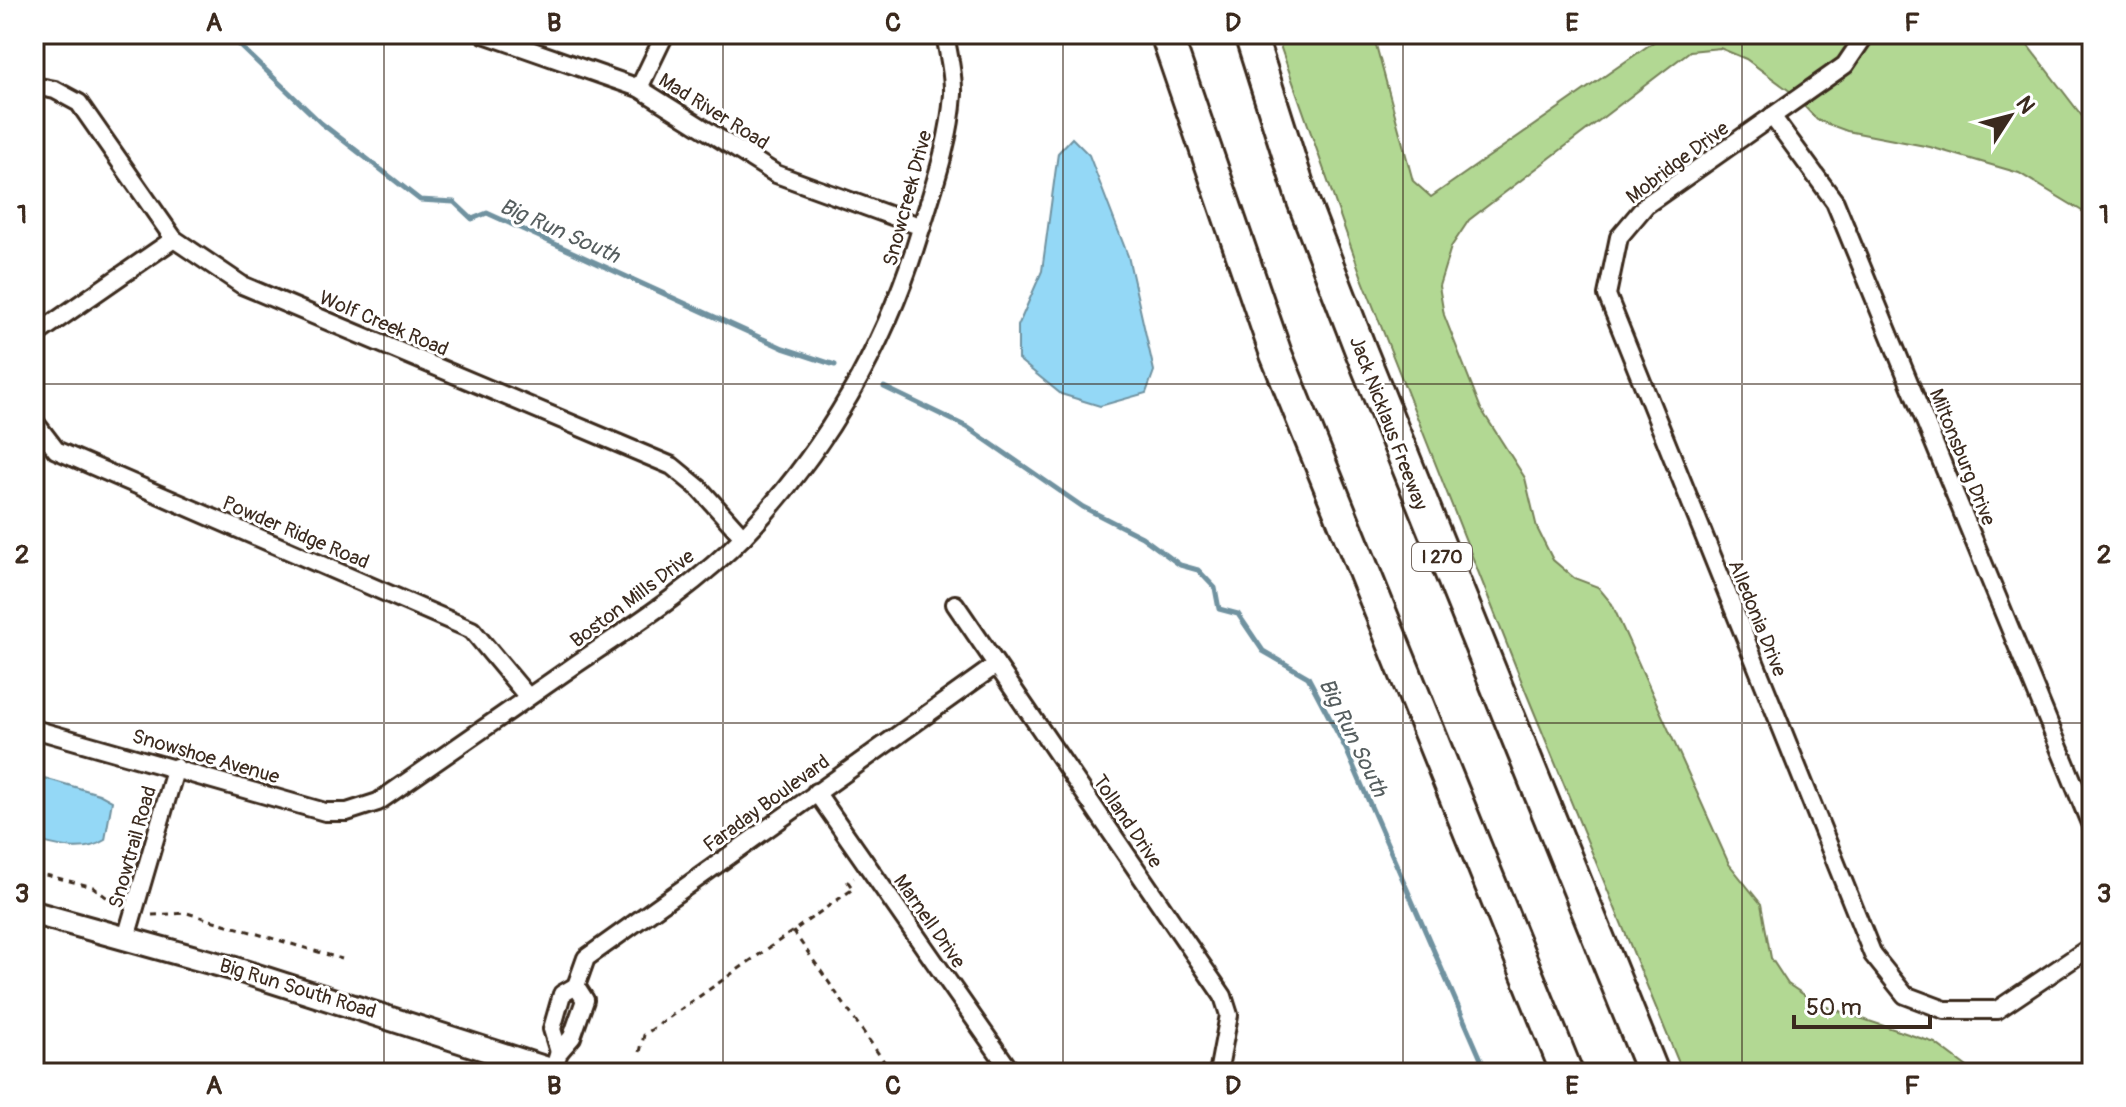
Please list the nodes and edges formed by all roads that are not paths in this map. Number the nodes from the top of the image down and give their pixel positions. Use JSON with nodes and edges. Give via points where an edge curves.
{"nodes":[{"id":1,"x":484,"y":34,"type":"edge"},
{"id":2,"x":665,"y":34,"type":"edge"},
{"id":3,"x":945,"y":34,"type":"edge"},
{"id":4,"x":1166,"y":34,"type":"edge"},
{"id":5,"x":1250,"y":34,"type":"edge"},
{"id":6,"x":1866,"y":34,"type":"edge"},
{"id":7,"x":34,"y":86,"type":"edge"},
{"id":8,"x":639,"y":88,"type":"junction"},
{"id":9,"x":1772,"y":116,"type":"junction"},
{"id":10,"x":922,"y":227,"type":"junction"},
{"id":11,"x":174,"y":239,"type":"junction"},
{"id":12,"x":1607,"y":295,"type":"joint"},
{"id":13,"x":34,"y":336,"type":"edge"},
{"id":14,"x":869,"y":367,"type":"joint"},
{"id":15,"x":34,"y":421,"type":"edge"},
{"id":16,"x":743,"y":537,"type":"junction"},
{"id":17,"x":955,"y":604,"type":"dead end"},
{"id":18,"x":996,"y":665,"type":"junction"},
{"id":19,"x":528,"y":697,"type":"junction"},
{"id":20,"x":34,"y":729,"type":"edge"},
{"id":21,"x":176,"y":767,"type":"junction"},
{"id":22,"x":816,"y":792,"type":"junction"},
{"id":23,"x":366,"y":807,"type":"joint"},
{"id":24,"x":2092,"y":828,"type":"edge"},
{"id":25,"x":34,"y":913,"type":"edge"},
{"id":26,"x":126,"y":938,"type":"junction"},
{"id":27,"x":2092,"y":946,"type":"edge"},
{"id":28,"x":557,"y":1065,"type":"edge"},
{"id":29,"x":1012,"y":1073,"type":"edge"},
{"id":30,"x":1218,"y":1073,"type":"edge"},
{"id":31,"x":1567,"y":1073,"type":"edge"},
{"id":32,"x":1653,"y":1073,"type":"edge"}],
"edges":[{"from":1,"to":8,"type":"street","name":"Mad River Road"},
{"from":2,"to":8,"type":"street"},
{"from":3,"to":10,"type":"street","name":"Snowcreek Drive","via":[[953,92],[943,156]]},
{"from":4,"to":31,"type":"highway","via":[[1276,354]]},
{"from":5,"to":32,"type":"highway","name":"Jack Nicklaus Freeway","number":"I 270","via":[[1303,201],[1361,351]]},
{"from":6,"to":9,"type":"street","name":"Mobridge Drive","via":[[1845,65]]},
{"from":7,"to":11,"type":"street","name":"Wolf Creek Road","via":[[79,103]]},
{"from":8,"to":10,"type":"street","name":"Mad River Road","via":[[776,174]]},
{"from":9,"to":12,"type":"street","name":"Mobridge Drive","via":[[1646,205],[1619,237]]},
{"from":9,"to":24,"type":"street","name":"Miltonsburg Drive","via":[[1835,202]]},
{"from":10,"to":14,"type":"street","name":"Snowcreek Drive","via":[[901,294]]},
{"from":11,"to":13,"type":"street"},
{"from":11,"to":16,"type":"street","name":"Wolf Creek Road","via":[[242,285],[672,466]]},
{"from":12,"to":27,"type":"street","name":"Alledonia Drive","via":[[1873,955],[1905,995],[1945,1010],[1997,1010]]},
{"from":14,"to":16,"type":"street","name":"Boston Mills Drive"},
{"from":15,"to":19,"type":"street","name":"Powder Ridge Road","via":[[56,450],[472,630]]},
{"from":16,"to":19,"type":"street","name":"Boston Mills Drive","via":[[626,631]]},
{"from":17,"to":18,"type":"street","name":"Tolland Drive"},
{"from":18,"to":22,"type":"street","name":"Faraday Boulevard"},
{"from":18,"to":30,"type":"street","name":"Tolland Drive","via":[[1223,996],[1229,1015]]},
{"from":19,"to":23,"type":"street","name":"Boston Mills Drive"},
{"from":20,"to":21,"type":"street","name":"Snowshoe Avenue"},
{"from":21,"to":23,"type":"street","name":"Snowshoe Avenue","via":[[325,812]]},
{"from":21,"to":26,"type":"street","name":"Snowtrail Road"},
{"from":22,"to":28,"type":"street","name":"Faraday Boulevard","via":[[586,958],[576,986],[562,994],[552,1029]]},
{"from":22,"to":29,"type":"street","name":"Marnell Drive"},
{"from":25,"to":26,"type":"street","name":"Big Run South Road"},
{"from":26,"to":28,"type":"street","name":"Big Run South Road"}]}
